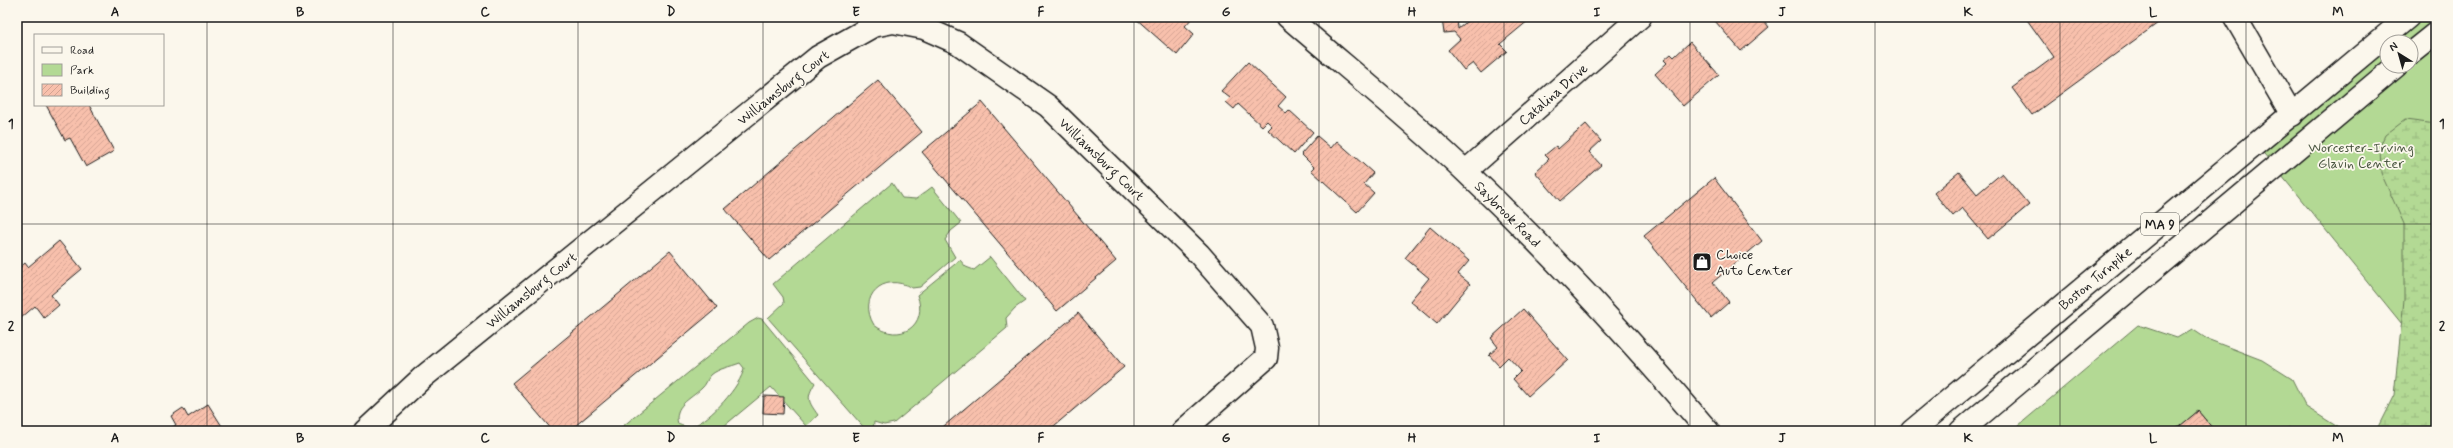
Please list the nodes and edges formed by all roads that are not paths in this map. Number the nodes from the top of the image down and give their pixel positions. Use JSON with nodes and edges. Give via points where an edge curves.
{"nodes":[{"id":1,"x":1288,"y":17,"type":"edge"},
{"id":2,"x":1640,"y":17,"type":"edge"},
{"id":3,"x":2235,"y":17,"type":"edge"},
{"id":4,"x":2408,"y":17,"type":"edge"},
{"id":5,"x":2436,"y":33,"type":"edge"},
{"id":6,"x":2419,"y":47,"type":"edge"},
{"id":7,"x":2386,"y":74,"type":"edge"},
{"id":8,"x":2292,"y":115,"type":"junction"},
{"id":9,"x":1466,"y":171,"type":"junction"},
{"id":10,"x":365,"y":431,"type":"edge"},
{"id":11,"x":1183,"y":431,"type":"edge"},
{"id":12,"x":1708,"y":431,"type":"edge"},
{"id":13,"x":1912,"y":431,"type":"edge"},
{"id":14,"x":1961,"y":431,"type":"edge"}],
"edges":[{"from":1,"to":9,"type":"main road","name":"Saybrook Road"},
{"from":2,"to":9,"type":"main road","name":"Catalina Drive"},
{"from":3,"to":8,"type":"main road"},
{"from":4,"to":8,"type":"main road","name":"Boston Turnpike","number":"MA 9"},
{"from":5,"to":6,"type":"main road"},
{"from":7,"to":14,"type":"main road","number":"MA 9"},
{"from":8,"to":13,"type":"main road","name":"Boston Turnpike","number":"MA 9"},
{"from":9,"to":12,"type":"main road","name":"Saybrook Road","via":[[1561,266],[1648,360]]},
{"from":10,"to":11,"type":"main road","name":"Williamsburg Court","via":[[422,378],[818,57],[873,26],[893,22],[924,28],[958,43],[1048,106],[1199,254],[1262,326],[1267,348],[1266,358]]}]}
